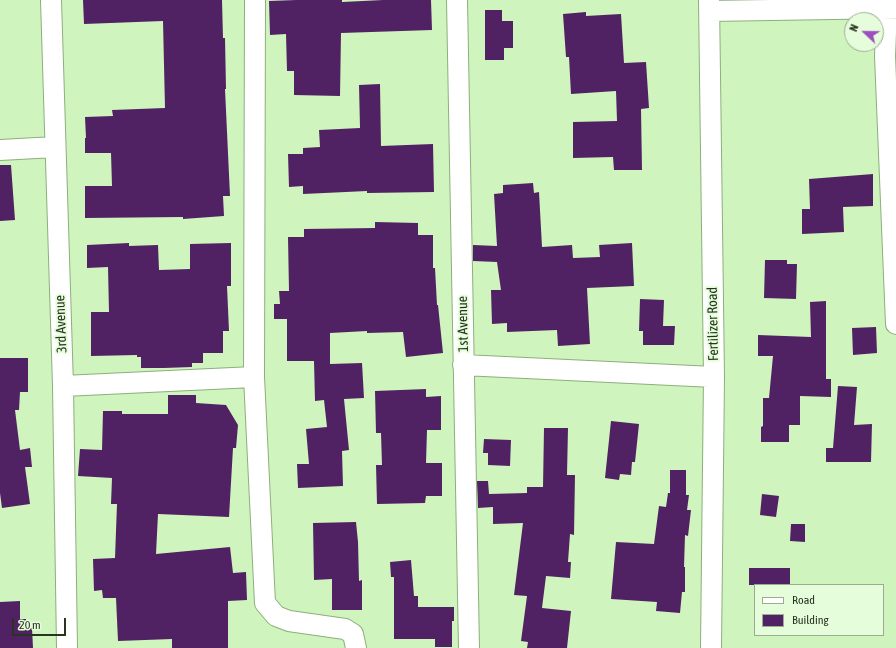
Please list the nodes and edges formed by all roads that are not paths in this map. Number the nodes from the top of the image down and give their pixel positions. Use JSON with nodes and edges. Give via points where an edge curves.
{"nodes":[{"id":1,"x":50,"y":0,"type":"edge"},
{"id":2,"x":255,"y":0,"type":"edge"},
{"id":3,"x":457,"y":0,"type":"edge"},
{"id":4,"x":891,"y":5,"type":"edge"},
{"id":5,"x":709,"y":6,"type":"edge"},
{"id":6,"x":55,"y":147,"type":"junction"},
{"id":7,"x":0,"y":150,"type":"edge"},
{"id":8,"x":895,"y":280,"type":"edge"},
{"id":9,"x":896,"y":324,"type":"edge"},
{"id":10,"x":463,"y":365,"type":"junction"},
{"id":11,"x":254,"y":377,"type":"junction"},
{"id":12,"x":714,"y":377,"type":"junction"},
{"id":13,"x":63,"y":386,"type":"junction"},
{"id":14,"x":67,"y":648,"type":"edge"},
{"id":15,"x":356,"y":648,"type":"edge"},
{"id":16,"x":469,"y":648,"type":"edge"},
{"id":17,"x":711,"y":648,"type":"edge"}],
"edges":[{"from":1,"to":6,"type":"street","name":"3rd Avenue"},
{"from":2,"to":11,"type":"street"},
{"from":3,"to":10,"type":"street","name":"1st Avenue"},
{"from":4,"to":5,"type":"street"},
{"from":4,"to":8,"type":"street","via":[[884,56]]},
{"from":5,"to":12,"type":"street","name":"Fertilizer Road"},
{"from":6,"to":7,"type":"street"},
{"from":6,"to":13,"type":"street","name":"3rd Avenue"},
{"from":8,"to":9,"type":"street"},
{"from":10,"to":12,"type":"street"},
{"from":10,"to":16,"type":"street","name":"1st Avenue"},
{"from":11,"to":13,"type":"street"},
{"from":11,"to":15,"type":"street","via":[[265,603],[276,616],[289,621],[345,629],[353,634]]},
{"from":12,"to":17,"type":"street","name":"Fertilizer Road"},
{"from":13,"to":14,"type":"street","name":"3rd Avenue"}]}
